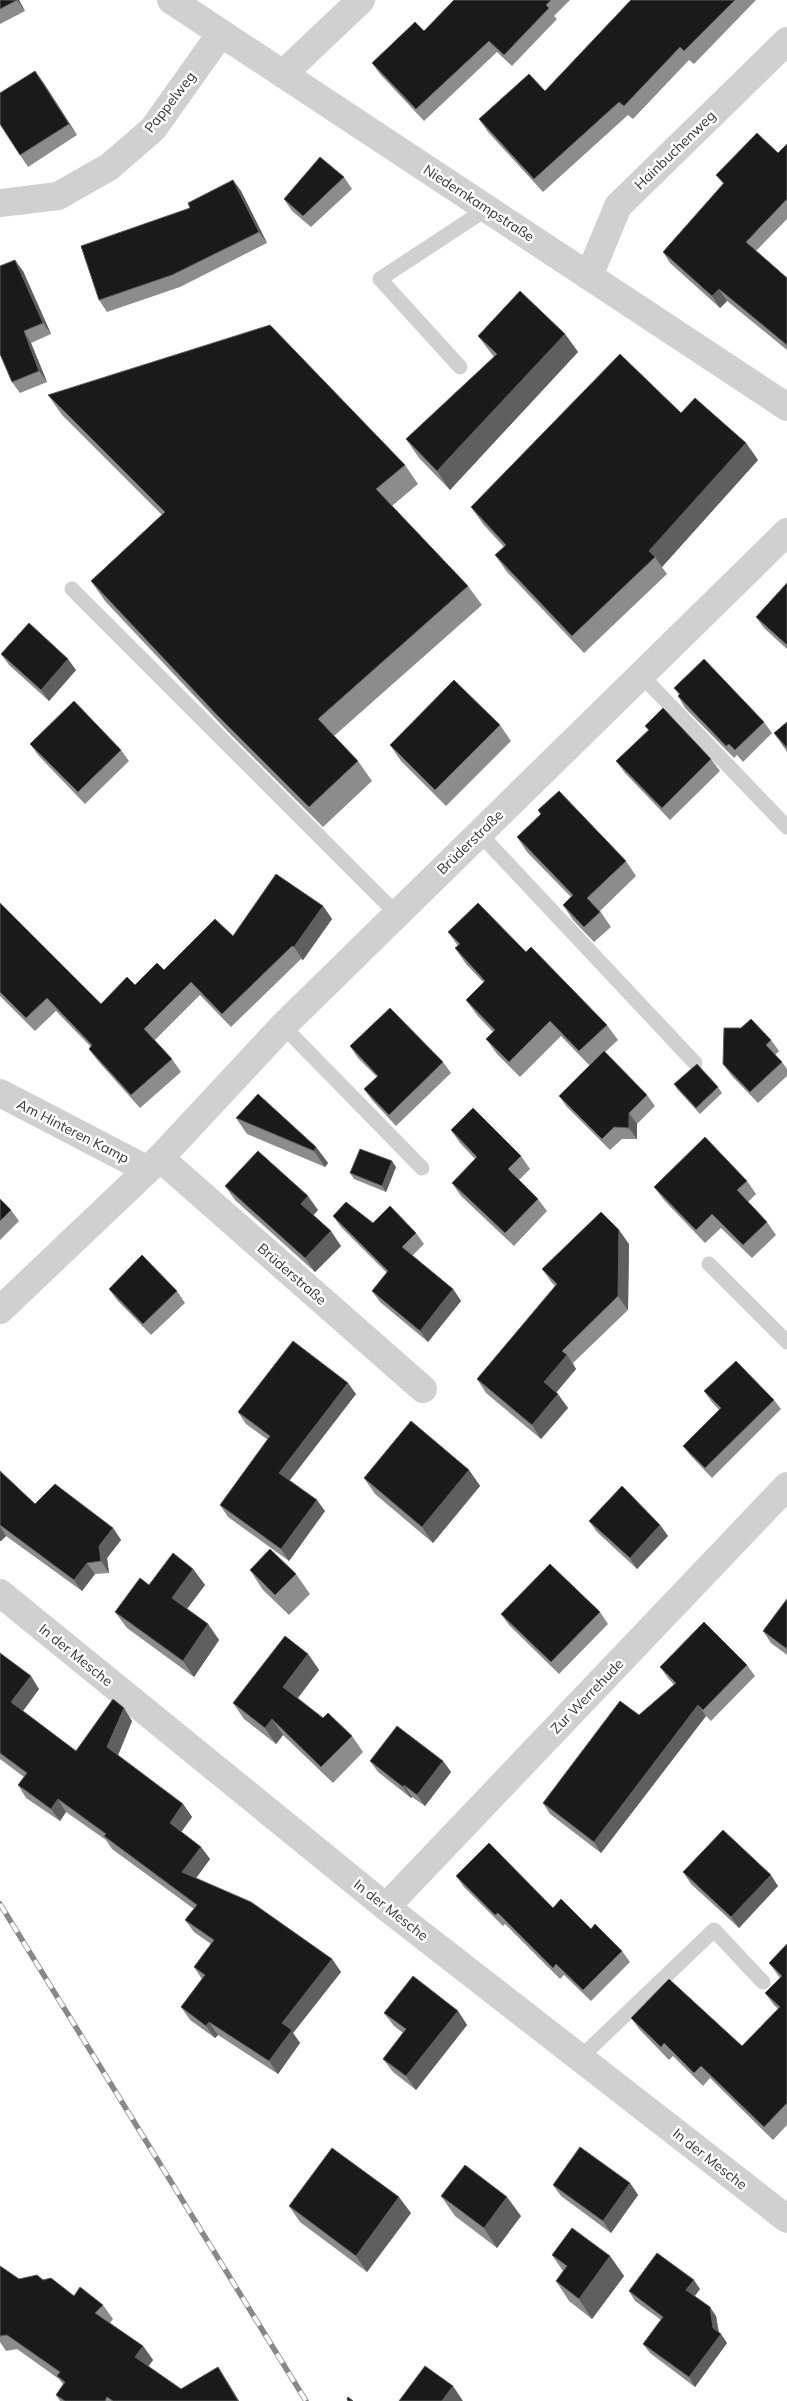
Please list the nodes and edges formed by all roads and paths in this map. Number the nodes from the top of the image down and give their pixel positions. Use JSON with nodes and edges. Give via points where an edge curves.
{"nodes":[{"id":1,"x":171,"y":0,"type":"edge"},
{"id":2,"x":361,"y":0,"type":"edge"},
{"id":3,"x":221,"y":33,"type":"junction"},
{"id":4,"x":787,"y":41,"type":"edge"},
{"id":5,"x":283,"y":74,"type":"junction"},
{"id":6,"x":0,"y":203,"type":"edge"},
{"id":7,"x":488,"y":208,"type":"junction"},
{"id":8,"x":589,"y":276,"type":"junction"},
{"id":9,"x":460,"y":367,"type":"dead end"},
{"id":10,"x":787,"y":407,"type":"edge"},
{"id":11,"x":787,"y":532,"type":"edge"},
{"id":12,"x":72,"y":589,"type":"dead end"},
{"id":13,"x":641,"y":675,"type":"junction"},
{"id":14,"x":787,"y":827,"type":"edge"},
{"id":15,"x":479,"y":833,"type":"junction"},
{"id":16,"x":398,"y":914,"type":"junction"},
{"id":17,"x":283,"y":1026,"type":"junction"},
{"id":18,"x":695,"y":1063,"type":"edge"},
{"id":19,"x":0,"y":1094,"type":"edge"},
{"id":20,"x":153,"y":1163,"type":"junction"},
{"id":21,"x":422,"y":1168,"type":"dead end"},
{"id":22,"x":709,"y":1264,"type":"dead end"},
{"id":23,"x":0,"y":1310,"type":"edge"},
{"id":24,"x":787,"y":1342,"type":"edge"},
{"id":25,"x":423,"y":1390,"type":"dead end"},
{"id":26,"x":787,"y":1486,"type":"edge"},
{"id":27,"x":0,"y":1593,"type":"edge"},
{"id":28,"x":386,"y":1907,"type":"junction"},
{"id":29,"x":763,"y":1982,"type":"dead end"},
{"id":30,"x":580,"y":2058,"type":"junction"},
{"id":31,"x":787,"y":2220,"type":"edge"}],
"edges":[{"from":1,"to":3,"type":"street","name":"Niedernkampstraße"},
{"from":2,"to":5,"type":"street"},
{"from":3,"to":5,"type":"street","name":"Niedernkampstraße"},
{"from":3,"to":6,"type":"street","name":"Pappelweg","via":[[153,129],[109,167],[58,196]]},
{"from":4,"to":8,"type":"street","name":"Hainbuchenweg","via":[[618,206]]},
{"from":5,"to":7,"type":"street","name":"Niedernkampstraße"},
{"from":7,"to":8,"type":"street","name":"Niedernkampstraße"},
{"from":7,"to":9,"type":"lane","via":[[380,279]]},
{"from":8,"to":10,"type":"street","name":"Niedernkampstraße"},
{"from":11,"to":13,"type":"street","name":"Brüderstraße"},
{"from":12,"to":16,"type":"lane"},
{"from":13,"to":14,"type":"lane"},
{"from":13,"to":15,"type":"street","name":"Brüderstraße"},
{"from":15,"to":16,"type":"street","name":"Brüderstraße"},
{"from":15,"to":18,"type":"lane"},
{"from":16,"to":17,"type":"street","name":"Brüderstraße"},
{"from":17,"to":20,"type":"street","name":"Brüderstraße"},
{"from":17,"to":21,"type":"lane"},
{"from":19,"to":20,"type":"street","name":"Am Hinteren Kamp"},
{"from":20,"to":23,"type":"street","name":"Brüderstraße"},
{"from":20,"to":25,"type":"street","name":"Brüderstraße"},
{"from":22,"to":24,"type":"lane"},
{"from":26,"to":28,"type":"street","name":"Zur Werrehude"},
{"from":27,"to":28,"type":"street","name":"In der Mesche"},
{"from":28,"to":30,"type":"street","name":"In der Mesche"},
{"from":29,"to":30,"type":"lane","via":[[714,1930]]},
{"from":30,"to":31,"type":"street","name":"In der Mesche"}]}
